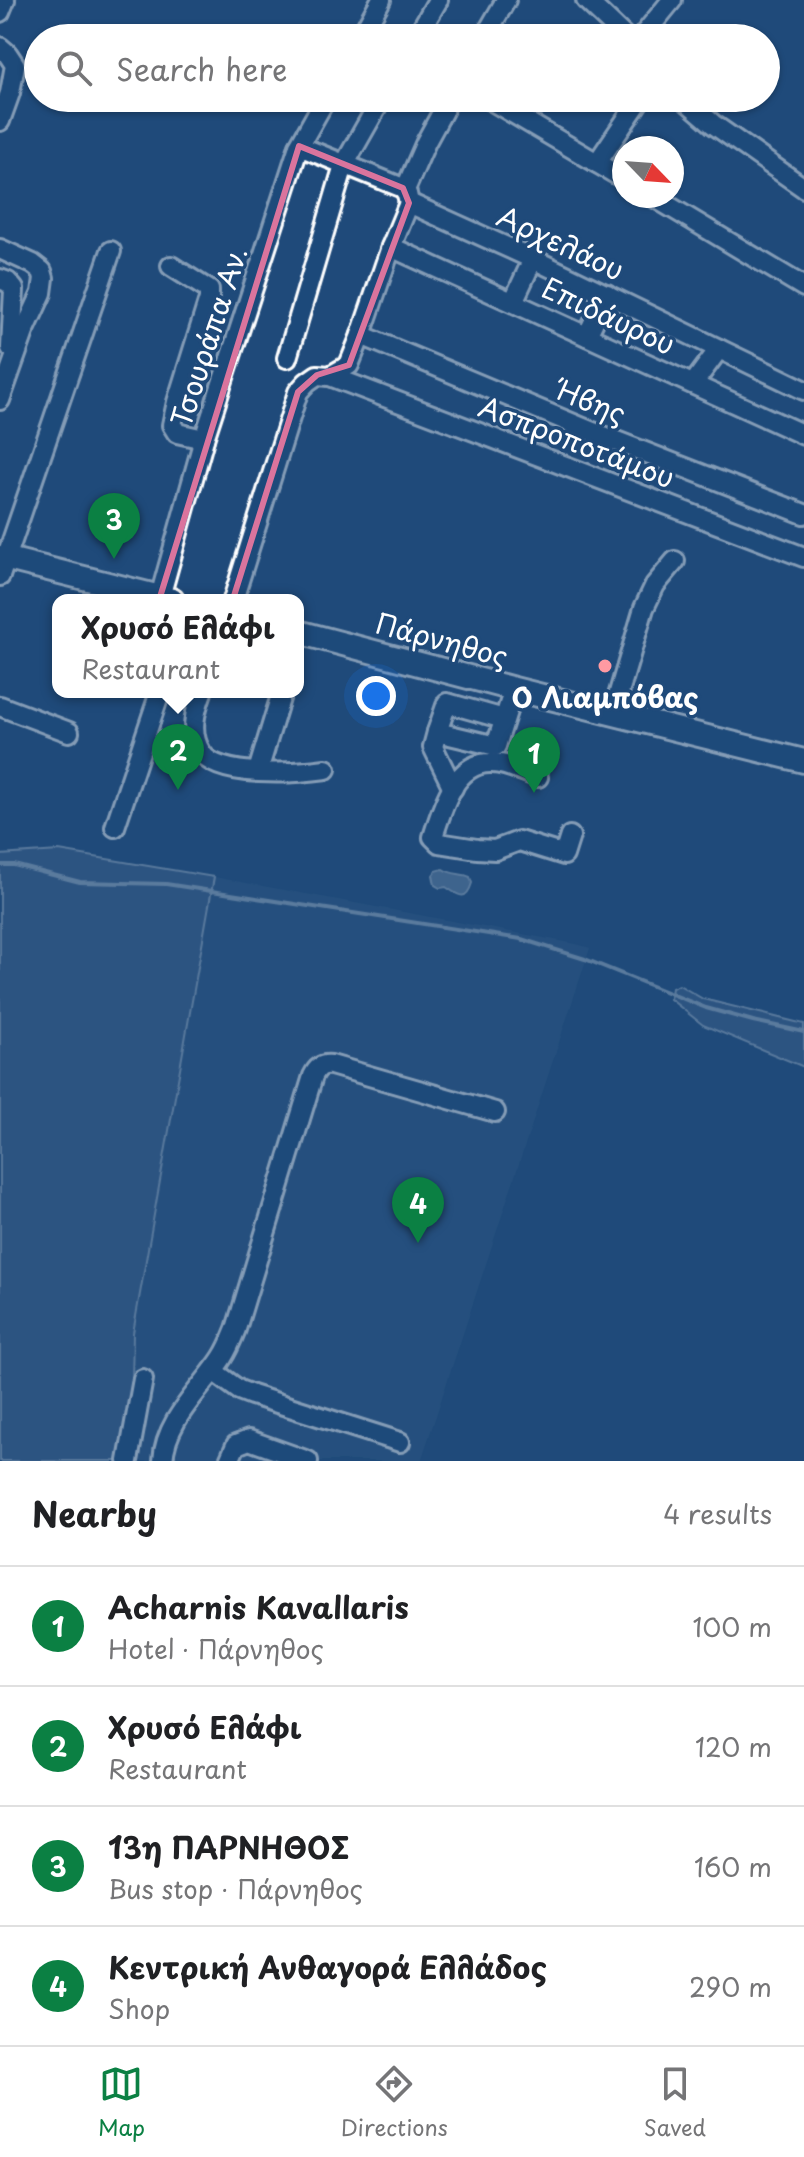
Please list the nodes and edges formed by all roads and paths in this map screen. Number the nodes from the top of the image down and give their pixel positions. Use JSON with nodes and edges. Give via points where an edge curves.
{"nodes":[{"id":1,"x":5,"y":0,"type":"edge"},
{"id":2,"x":381,"y":0,"type":"edge"},
{"id":3,"x":438,"y":0,"type":"edge"},
{"id":4,"x":506,"y":0,"type":"edge"},
{"id":5,"x":586,"y":0,"type":"edge"},
{"id":6,"x":672,"y":0,"type":"edge"},
{"id":7,"x":0,"y":12,"type":"edge"},
{"id":8,"x":368,"y":24,"type":"edge"},
{"id":9,"x":424,"y":24,"type":"edge"},
{"id":10,"x":492,"y":24,"type":"edge"},
{"id":11,"x":611,"y":24,"type":"edge"},
{"id":12,"x":652,"y":24,"type":"edge"},
{"id":13,"x":0,"y":47,"type":"edge"},
{"id":14,"x":318,"y":112,"type":"edge"},
{"id":15,"x":374,"y":112,"type":"edge"},
{"id":16,"x":442,"y":112,"type":"edge"},
{"id":17,"x":511,"y":112,"type":"edge"},
{"id":18,"x":632,"y":112,"type":"edge"},
{"id":19,"x":699,"y":112,"type":"edge"},
{"id":20,"x":0,"y":121,"type":"edge"},
{"id":21,"x":299,"y":146,"type":"junction"},
{"id":22,"x":597,"y":163,"type":"junction"},
{"id":23,"x":344,"y":165,"type":"junction"},
{"id":24,"x":612,"y":172,"type":"edge"},
{"id":25,"x":802,"y":183,"type":"edge"},
{"id":26,"x":407,"y":197,"type":"junction"},
{"id":27,"x":672,"y":208,"type":"edge"},
{"id":28,"x":391,"y":247,"type":"junction"},
{"id":29,"x":0,"y":249,"type":"edge"},
{"id":30,"x":111,"y":251,"type":"dead end"},
{"id":31,"x":533,"y":259,"type":"junction"},
{"id":32,"x":171,"y":266,"type":"dead end"},
{"id":33,"x":0,"y":279,"type":"edge"},
{"id":34,"x":804,"y":287,"type":"edge"},
{"id":35,"x":607,"y":294,"type":"junction"},
{"id":36,"x":513,"y":302,"type":"junction"},
{"id":37,"x":361,"y":335,"type":"junction"},
{"id":38,"x":587,"y":336,"type":"junction"},
{"id":39,"x":719,"y":349,"type":"junction"},
{"id":40,"x":287,"y":358,"type":"dead end"},
{"id":41,"x":330,"y":376,"type":"junction"},
{"id":42,"x":693,"y":384,"type":"junction"},
{"id":43,"x":804,"y":390,"type":"edge"},
{"id":44,"x":1,"y":398,"type":"edge"},
{"id":45,"x":804,"y":435,"type":"edge"},
{"id":46,"x":204,"y":439,"type":"junction"},
{"id":47,"x":804,"y":514,"type":"edge"},
{"id":48,"x":804,"y":557,"type":"edge"},
{"id":49,"x":675,"y":561,"type":"dead end"},
{"id":50,"x":2,"y":564,"type":"edge"},
{"id":51,"x":143,"y":594,"type":"edge"},
{"id":52,"x":167,"y":594,"type":"edge"},
{"id":53,"x":235,"y":594,"type":"edge"},
{"id":54,"x":304,"y":635,"type":"edge"},
{"id":55,"x":514,"y":689,"type":"junction"},
{"id":56,"x":158,"y":698,"type":"edge"},
{"id":57,"x":201,"y":698,"type":"edge"},
{"id":58,"x":280,"y":698,"type":"edge"},
{"id":59,"x":0,"y":706,"type":"edge"},
{"id":60,"x":613,"y":713,"type":"junction"},
{"id":61,"x":504,"y":719,"type":"junction"},
{"id":62,"x":69,"y":732,"type":"dead end"},
{"id":63,"x":437,"y":732,"type":"junction"},
{"id":64,"x":494,"y":754,"type":"junction"},
{"id":65,"x":804,"y":761,"type":"edge"},
{"id":66,"x":326,"y":769,"type":"dead end"},
{"id":67,"x":258,"y":771,"type":"junction"},
{"id":68,"x":538,"y":777,"type":"dead end"},
{"id":69,"x":453,"y":788,"type":"junction"},
{"id":70,"x":115,"y":827,"type":"dead end"},
{"id":71,"x":570,"y":836,"type":"dead end"},
{"id":72,"x":495,"y":1112,"type":"dead end"},
{"id":73,"x":213,"y":1371,"type":"junction"},
{"id":74,"x":143,"y":1379,"type":"dead end"},
{"id":75,"x":400,"y":1442,"type":"dead end"},
{"id":76,"x":128,"y":1461,"type":"edge"},
{"id":77,"x":163,"y":1461,"type":"edge"},
{"id":78,"x":229,"y":1461,"type":"edge"},
{"id":79,"x":308,"y":1461,"type":"edge"}],
"edges":[{"from":1,"to":7,"type":"street"},
{"from":2,"to":8,"type":"street"},
{"from":3,"to":9,"type":"street"},
{"from":4,"to":10,"type":"street"},
{"from":5,"to":11,"type":"street"},
{"from":6,"to":12,"type":"street"},
{"from":13,"to":20,"type":"street","via":[[15,65]]},
{"from":14,"to":21,"type":"street","name":"Τσουράπα Αν."},
{"from":15,"to":23,"type":"street"},
{"from":16,"to":26,"type":"street"},
{"from":17,"to":22,"type":"street"},
{"from":18,"to":22,"type":"street"},
{"from":19,"to":25,"type":"street"},
{"from":21,"to":23,"type":"street","name":"Αρχελάου"},
{"from":21,"to":46,"type":"street","name":"Τσουράπα Αν."},
{"from":22,"to":24,"type":"street"},
{"from":23,"to":26,"type":"street","name":"Αρχελάου"},
{"from":23,"to":40,"type":"street"},
{"from":26,"to":28,"type":"street"},
{"from":26,"to":31,"type":"street","name":"Αρχελάου"},
{"from":27,"to":34,"type":"street"},
{"from":28,"to":36,"type":"street","name":"Επιδάυρου"},
{"from":28,"to":37,"type":"street"},
{"from":29,"to":44,"type":"street","via":[[33,264],[44,278]]},
{"from":30,"to":50,"type":"street"},
{"from":31,"to":35,"type":"street","name":"Αρχελάου"},
{"from":31,"to":36,"type":"street"},
{"from":32,"to":46,"type":"street","via":[[209,290],[172,425],[177,433]]},
{"from":33,"to":44,"type":"street","via":[[14,289],[13,338]]},
{"from":35,"to":38,"type":"street"},
{"from":35,"to":39,"type":"street","name":"Αρχελάου"},
{"from":36,"to":38,"type":"street","name":"Επιδάυρου"},
{"from":37,"to":41,"type":"street","via":[[349,365]]},
{"from":37,"to":47,"type":"street","name":"Ήβης"},
{"from":38,"to":42,"type":"street","name":"Επιδάυρου"},
{"from":39,"to":42,"type":"street"},
{"from":39,"to":43,"type":"street","name":"Αρχελάου"},
{"from":41,"to":48,"type":"street","name":"Ασπροποτάμου"},
{"from":41,"to":53,"type":"street","via":[[317,375],[298,392]]},
{"from":42,"to":45,"type":"street","name":"Επιδάυρου"},
{"from":46,"to":52,"type":"street","name":"Τσουράπα Αν."},
{"from":49,"to":60,"type":"street","via":[[644,608]]},
{"from":50,"to":51,"type":"main road"},
{"from":54,"to":55,"type":"main road","name":"Πάρνηθος"},
{"from":55,"to":60,"type":"main road","name":"Πάρνηθος"},
{"from":55,"to":61,"type":"street"},
{"from":56,"to":70,"type":"street"},
{"from":57,"to":67,"type":"street","via":[[193,730],[201,754],[233,769]]},
{"from":58,"to":67,"type":"street"},
{"from":59,"to":62,"type":"street"},
{"from":60,"to":65,"type":"main road","name":"Πάρνηθος"},
{"from":61,"to":63,"type":"street","via":[[447,703]]},
{"from":61,"to":64,"type":"street"},
{"from":63,"to":64,"type":"street"},
{"from":63,"to":69,"type":"street","via":[[433,747]]},
{"from":64,"to":68,"type":"street"},
{"from":64,"to":69,"type":"street","via":[[474,765]]},
{"from":66,"to":67,"type":"street"},
{"from":69,"to":71,"type":"street","via":[[433,837],[439,843],[495,850],[519,841],[564,855]]},
{"from":72,"to":73,"type":"street","via":[[331,1065],[317,1069],[236,1329]]},
{"from":73,"to":75,"type":"street","via":[[252,1395]]},
{"from":73,"to":77,"type":"street","via":[[173,1425]]},
{"from":74,"to":76,"type":"street"},
{"from":78,"to":79,"type":"street","via":[[236,1445],[249,1440]]}]}
